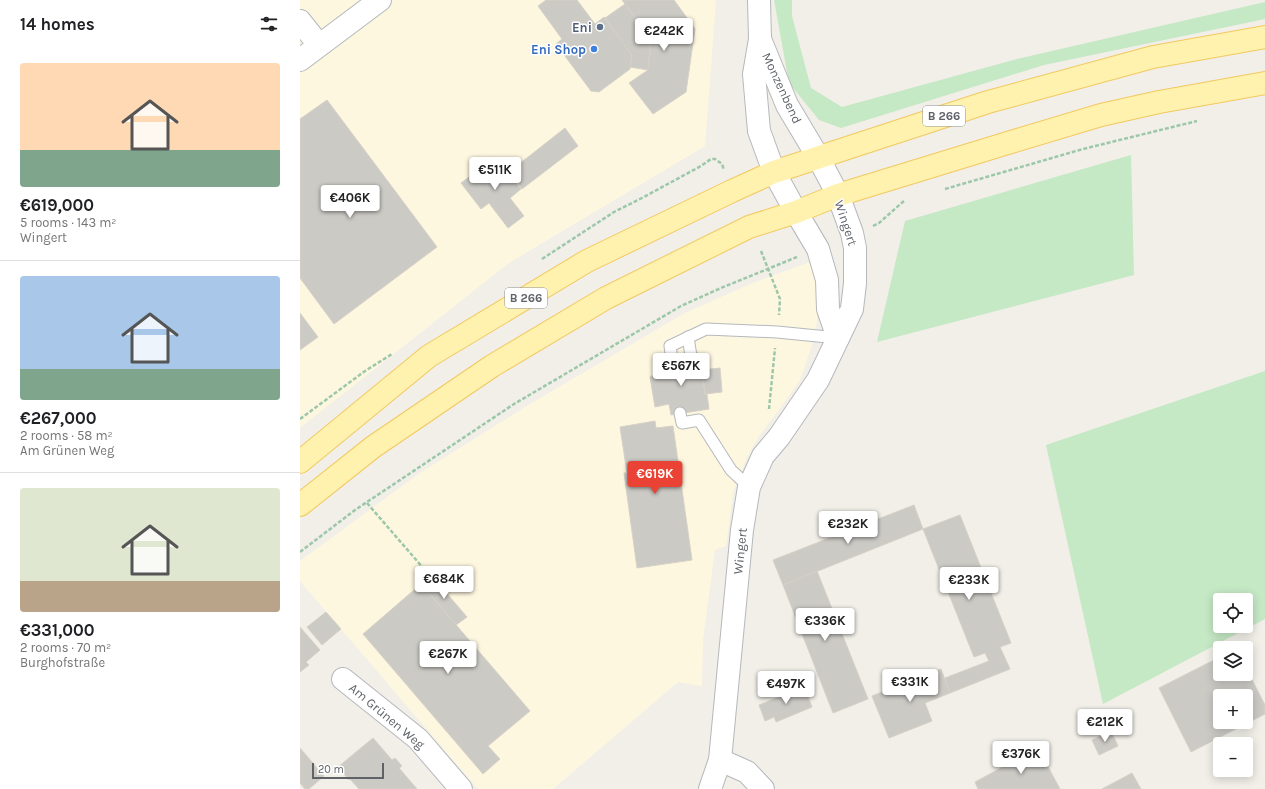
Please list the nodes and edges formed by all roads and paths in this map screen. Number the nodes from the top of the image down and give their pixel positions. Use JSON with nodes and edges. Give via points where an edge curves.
{"nodes":[{"id":1,"x":380,"y":0,"type":"edge"},
{"id":2,"x":759,"y":0,"type":"edge"},
{"id":3,"x":300,"y":21,"type":"edge"},
{"id":4,"x":1265,"y":37,"type":"edge"},
{"id":5,"x":760,"y":39,"type":"junction"},
{"id":6,"x":319,"y":45,"type":"junction"},
{"id":7,"x":300,"y":60,"type":"edge"},
{"id":8,"x":1265,"y":83,"type":"edge"},
{"id":9,"x":1199,"y":120,"type":"dead end"},
{"id":10,"x":818,"y":157,"type":"junction"},
{"id":11,"x":774,"y":172,"type":"junction"},
{"id":12,"x":942,"y":190,"type":"dead end"},
{"id":13,"x":838,"y":195,"type":"junction"},
{"id":14,"x":905,"y":200,"type":"dead end"},
{"id":15,"x":796,"y":212,"type":"junction"},
{"id":16,"x":852,"y":233,"type":"junction"},
{"id":17,"x":818,"y":249,"type":"junction"},
{"id":18,"x":761,"y":251,"type":"dead end"},
{"id":19,"x":768,"y":270,"type":"junction"},
{"id":20,"x":778,"y":320,"type":"dead end"},
{"id":21,"x":688,"y":337,"type":"junction"},
{"id":22,"x":838,"y":338,"type":"junction"},
{"id":23,"x":775,"y":348,"type":"dead end"},
{"id":24,"x":691,"y":356,"type":"dead end"},
{"id":25,"x":673,"y":366,"type":"dead end"},
{"id":26,"x":680,"y":414,"type":"dead end"},
{"id":27,"x":768,"y":416,"type":"dead end"},
{"id":28,"x":300,"y":462,"type":"edge"},
{"id":29,"x":749,"y":487,"type":"junction"},
{"id":30,"x":367,"y":502,"type":"junction"},
{"id":31,"x":300,"y":505,"type":"edge"},
{"id":32,"x":300,"y":552,"type":"edge"},
{"id":33,"x":424,"y":569,"type":"dead end"},
{"id":34,"x":448,"y":572,"type":"dead end"},
{"id":35,"x":437,"y":582,"type":"dead end"},
{"id":36,"x":343,"y":679,"type":"dead end"},
{"id":37,"x":720,"y":760,"type":"junction"},
{"id":38,"x":461,"y":789,"type":"edge"},
{"id":39,"x":710,"y":789,"type":"edge"},
{"id":40,"x":763,"y":789,"type":"edge"}],
"edges":[{"from":1,"to":6,"type":"street"},
{"from":2,"to":5,"type":"street","name":"Monzenbend"},
{"from":3,"to":6,"type":"street"},
{"from":4,"to":10,"type":"main road","number":"B 266","via":[[1153,57],[988,102]]},
{"from":5,"to":10,"type":"street","name":"Monzenbend","via":[[787,105]]},
{"from":5,"to":11,"type":"street","name":"Monzenbend","via":[[754,74],[759,131]]},
{"from":6,"to":7,"type":"street"},
{"from":8,"to":13,"type":"main road","via":[[1100,115]]},
{"from":9,"to":12,"type":"path","via":[[1082,149]]},
{"from":10,"to":11,"type":"main road","number":"B 266"},
{"from":10,"to":13,"type":"street","name":"Wingert"},
{"from":11,"to":15,"type":"street"},
{"from":11,"to":28,"type":"main road","number":"B 266","via":[[587,261],[429,356]]},
{"from":13,"to":15,"type":"main road"},
{"from":13,"to":16,"type":"street","name":"Wingert"},
{"from":14,"to":16,"type":"path","via":[[879,223]]},
{"from":15,"to":17,"type":"street"},
{"from":15,"to":31,"type":"main road","via":[[750,227],[606,298],[485,370],[373,447]]},
{"from":16,"to":22,"type":"street","name":"Wingert","via":[[855,248],[855,282],[852,309]]},
{"from":17,"to":19,"type":"path"},
{"from":17,"to":22,"type":"street","via":[[827,280],[828,309]]},
{"from":18,"to":19,"type":"path"},
{"from":19,"to":20,"type":"path","via":[[780,299]]},
{"from":19,"to":30,"type":"path","via":[[681,306],[514,404]]},
{"from":21,"to":22,"type":"lane","via":[[706,329]]},
{"from":21,"to":24,"type":"lane"},
{"from":21,"to":25,"type":"lane","via":[[670,346]]},
{"from":22,"to":29,"type":"street","name":"Wingert","via":[[818,380],[763,456]]},
{"from":23,"to":27,"type":"path"},
{"from":26,"to":29,"type":"lane","via":[[682,423],[699,416],[731,470]]},
{"from":29,"to":37,"type":"street","name":"Wingert","via":[[740,545]]},
{"from":30,"to":32,"type":"path"},
{"from":30,"to":33,"type":"path"},
{"from":34,"to":35,"type":"path"},
{"from":36,"to":38,"type":"street","name":"Am Grünen Weg","via":[[418,739]]},
{"from":37,"to":39,"type":"street","name":"Wingert"},
{"from":37,"to":40,"type":"street","via":[[747,772]]}]}
